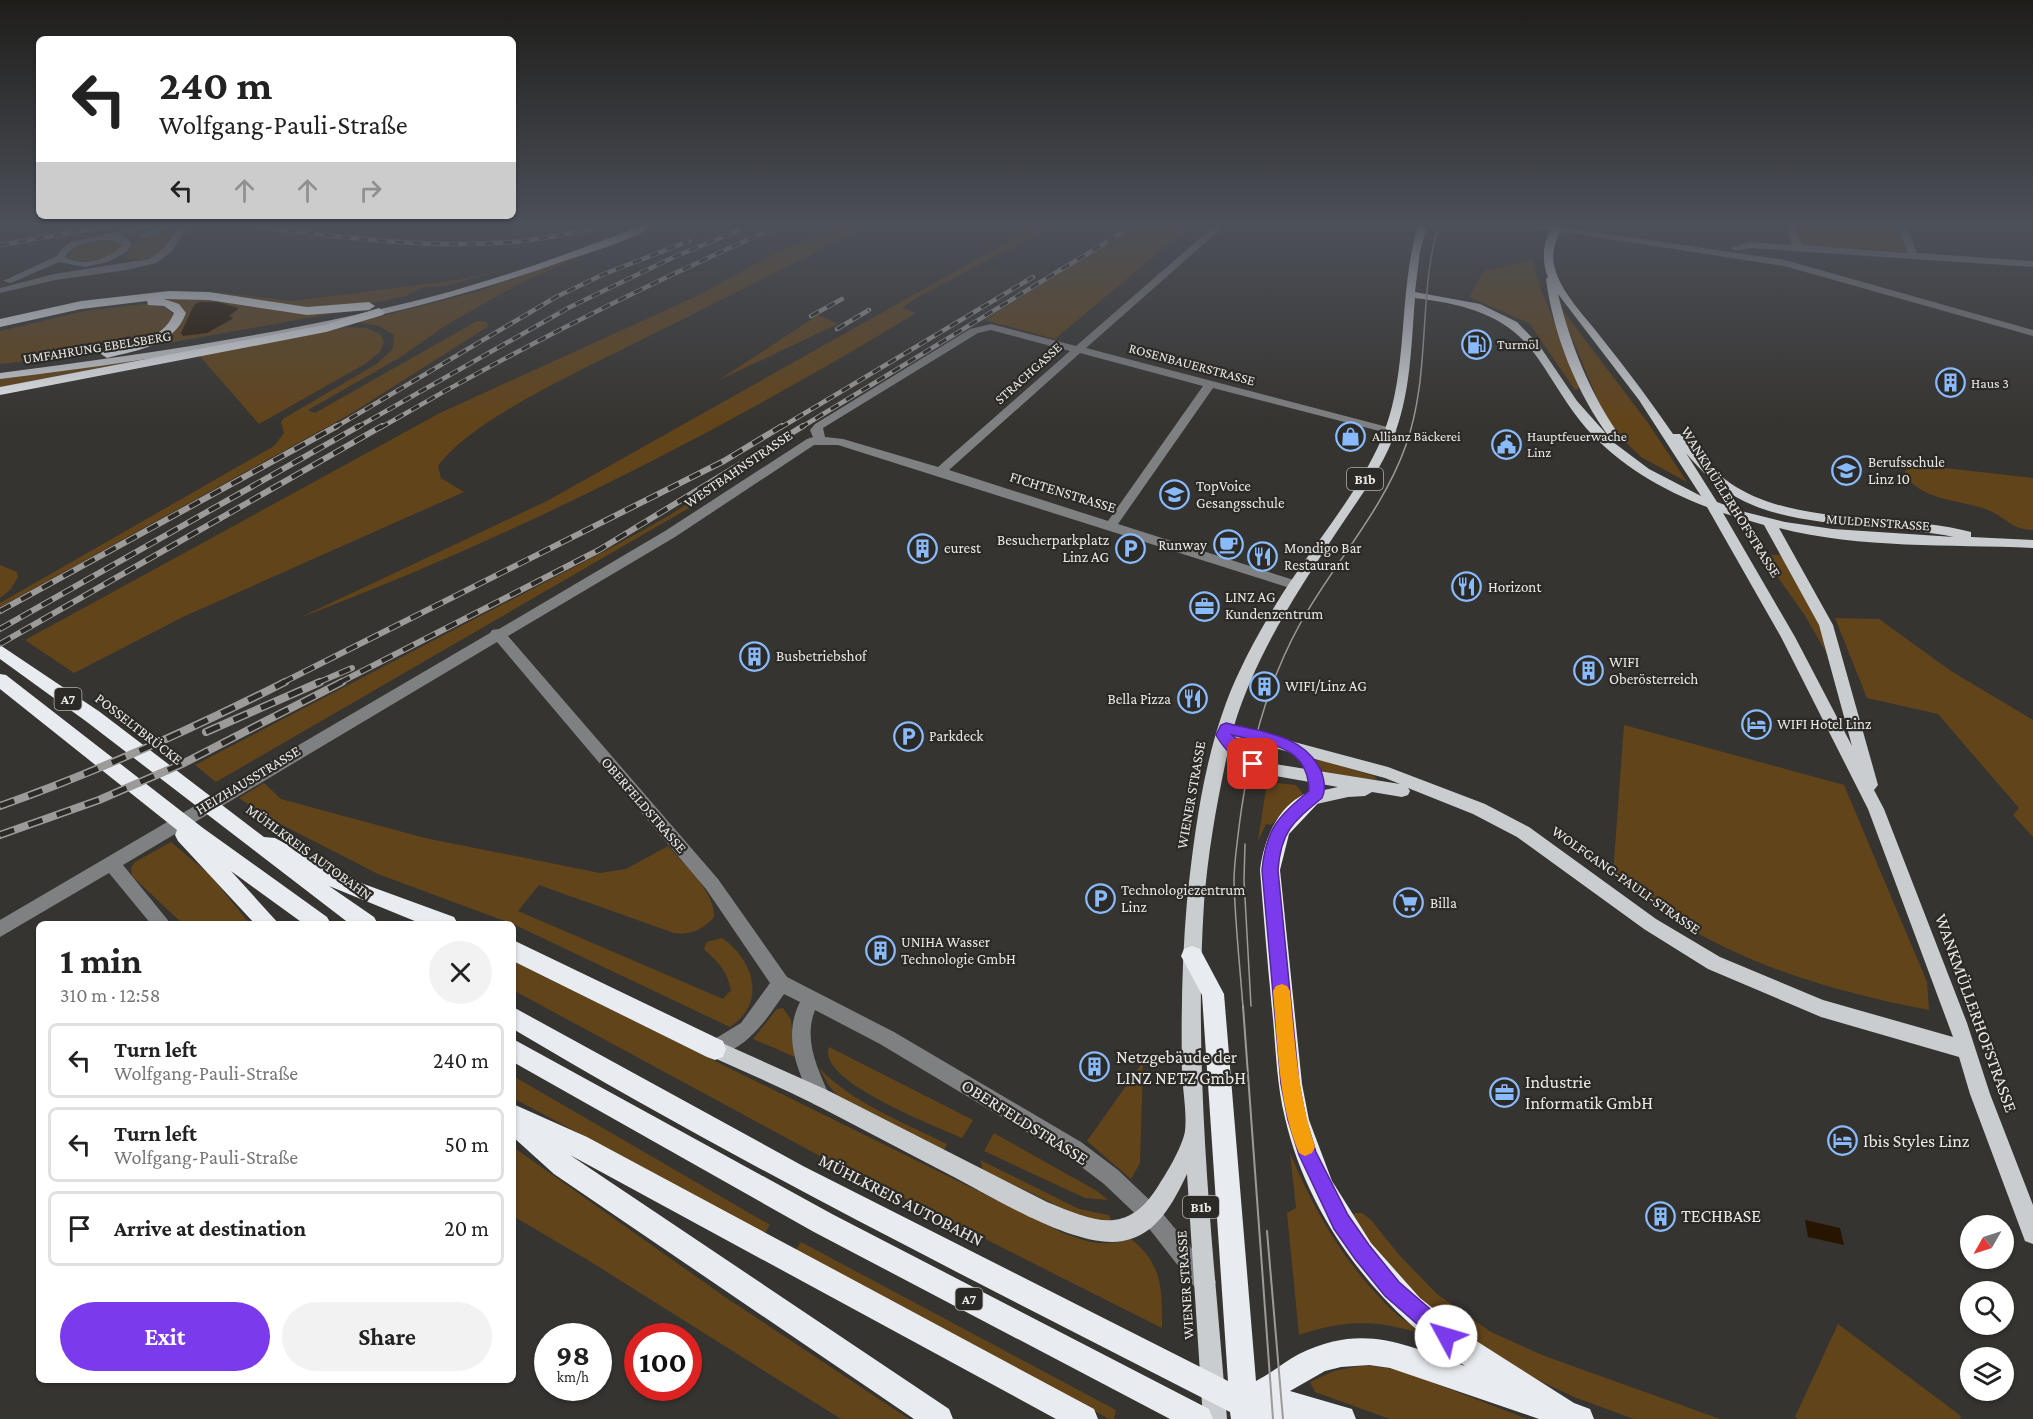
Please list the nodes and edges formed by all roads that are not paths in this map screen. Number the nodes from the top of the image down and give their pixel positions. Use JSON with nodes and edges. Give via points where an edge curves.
{"nodes":[{"id":1,"x":435,"y":292,"type":"edge"},
{"id":2,"x":449,"y":292,"type":"edge"},
{"id":3,"x":1143,"y":292,"type":"edge"},
{"id":4,"x":1553,"y":292,"type":"edge"},
{"id":5,"x":1563,"y":292,"type":"edge"},
{"id":6,"x":1894,"y":292,"type":"edge"},
{"id":7,"x":1409,"y":294,"type":"joint"},
{"id":8,"x":377,"y":309,"type":"junction"},
{"id":9,"x":0,"y":323,"type":"edge"},
{"id":10,"x":0,"y":328,"type":"edge"},
{"id":11,"x":2033,"y":333,"type":"edge"},
{"id":12,"x":1077,"y":350,"type":"junction"},
{"id":13,"x":107,"y":354,"type":"junction"},
{"id":14,"x":0,"y":368,"type":"edge"},
{"id":15,"x":0,"y":376,"type":"edge"},
{"id":16,"x":1210,"y":384,"type":"junction"},
{"id":17,"x":1587,"y":388,"type":"junction"},
{"id":18,"x":0,"y":391,"type":"edge"},
{"id":19,"x":1565,"y":392,"type":"junction"},
{"id":20,"x":1642,"y":398,"type":"junction"},
{"id":21,"x":1391,"y":431,"type":"junction"},
{"id":22,"x":820,"y":439,"type":"junction"},
{"id":23,"x":940,"y":471,"type":"junction"},
{"id":24,"x":1645,"y":472,"type":"junction"},
{"id":25,"x":1770,"y":523,"type":"junction"},
{"id":26,"x":1112,"y":524,"type":"junction"},
{"id":27,"x":2003,"y":543,"type":"junction"},
{"id":28,"x":2033,"y":544,"type":"edge"},
{"id":29,"x":1295,"y":585,"type":"junction"},
{"id":30,"x":497,"y":633,"type":"junction"},
{"id":31,"x":0,"y":651,"type":"edge"},
{"id":32,"x":0,"y":680,"type":"edge"},
{"id":33,"x":1224,"y":732,"type":"junction"},
{"id":34,"x":1291,"y":745,"type":"junction"},
{"id":35,"x":1314,"y":788,"type":"junction"},
{"id":36,"x":1435,"y":793,"type":"junction"},
{"id":37,"x":1876,"y":809,"type":"junction"},
{"id":38,"x":230,"y":825,"type":"junction"},
{"id":39,"x":192,"y":836,"type":"junction"},
{"id":40,"x":111,"y":862,"type":"junction"},
{"id":41,"x":159,"y":921,"type":"edge"},
{"id":42,"x":265,"y":921,"type":"edge"},
{"id":43,"x":316,"y":921,"type":"edge"},
{"id":44,"x":363,"y":921,"type":"edge"},
{"id":45,"x":439,"y":921,"type":"edge"},
{"id":46,"x":0,"y":929,"type":"edge"},
{"id":47,"x":516,"y":952,"type":"edge"},
{"id":48,"x":1192,"y":956,"type":"junction"},
{"id":49,"x":781,"y":983,"type":"junction"},
{"id":50,"x":811,"y":999,"type":"junction"},
{"id":51,"x":516,"y":1019,"type":"edge"},
{"id":52,"x":715,"y":1049,"type":"junction"},
{"id":53,"x":1967,"y":1050,"type":"junction"},
{"id":54,"x":516,"y":1052,"type":"edge"},
{"id":55,"x":820,"y":1097,"type":"junction"},
{"id":56,"x":516,"y":1117,"type":"edge"},
{"id":57,"x":516,"y":1125,"type":"edge"},
{"id":58,"x":1196,"y":1131,"type":"junction"},
{"id":59,"x":1151,"y":1215,"type":"junction"},
{"id":60,"x":2033,"y":1233,"type":"edge"},
{"id":61,"x":1206,"y":1284,"type":"junction"},
{"id":62,"x":1196,"y":1380,"type":"junction"},
{"id":63,"x":1572,"y":1416,"type":"edge"},
{"id":64,"x":1243,"y":1417,"type":"edge"},
{"id":65,"x":939,"y":1419,"type":"edge"},
{"id":66,"x":1084,"y":1419,"type":"edge"},
{"id":67,"x":1199,"y":1419,"type":"edge"},
{"id":68,"x":1215,"y":1419,"type":"edge"},
{"id":69,"x":1272,"y":1419,"type":"edge"},
{"id":70,"x":1342,"y":1419,"type":"edge"}],
"edges":[{"from":1,"to":8,"type":"main road","name":"UMFAHRUNG EBELSBERG"},
{"from":2,"to":8,"type":"main road","name":"UMFAHRUNG EBELSBERG"},
{"from":3,"to":12,"type":"street","name":"STRACHGASSE"},
{"from":4,"to":17,"type":"main road"},
{"from":5,"to":20,"type":"main road","name":"WANKMÜLLERHOFSTRASSE"},
{"from":6,"to":11,"type":"street"},
{"from":7,"to":19,"type":"main road","name":"MULDENSTRASSE","via":[[1460,303],[1507,320],[1534,344]]},
{"from":7,"to":21,"type":"main road","name":"WIENER STRASSE","number":"B1b","via":[[1402,380]]},
{"from":8,"to":9,"type":"highway","via":[[307,311],[209,296],[169,295],[81,305]]},
{"from":8,"to":13,"type":"main road","name":"UMFAHRUNG EBELSBERG"},
{"from":8,"to":15,"type":"main road","name":"UMFAHRUNG EBELSBERG","via":[[199,346]]},
{"from":8,"to":18,"type":"highway","via":[[326,328]]},
{"from":10,"to":13,"type":"highway","via":[[130,303],[164,303],[180,313],[176,324],[160,336]]},
{"from":12,"to":16,"type":"street","name":"ROSENBAUERSTRASSE"},
{"from":12,"to":22,"type":"street","name":"ROSENBAUERSTRASSE","via":[[985,327],[819,426],[816,430]]},
{"from":12,"to":23,"type":"street","name":"STRACHGASSE"},
{"from":13,"to":14,"type":"main road","name":"UMFAHRUNG EBELSBERG"},
{"from":16,"to":21,"type":"street","name":"ROSENBAUERSTRASSE"},
{"from":16,"to":26,"type":"street"},
{"from":17,"to":19,"type":"main road","via":[[1582,393]]},
{"from":17,"to":24,"type":"main road","via":[[1599,418]]},
{"from":19,"to":24,"type":"main road","name":"MULDENSTRASSE","via":[[1604,439]]},
{"from":20,"to":27,"type":"main road","via":[[1715,477],[1755,502],[1792,513],[1935,528]]},
{"from":20,"to":37,"type":"main road","name":"WANKMÜLLERHOFSTRASSE","via":[[1700,483],[1749,566]]},
{"from":21,"to":29,"type":"main road","name":"WIENER STRASSE","number":"B1b","via":[[1372,469]]},
{"from":22,"to":23,"type":"street","name":"FICHTENSTRASSE"},
{"from":22,"to":30,"type":"street","name":"WESTBAHNSTRASSE","via":[[805,444],[670,534]]},
{"from":23,"to":26,"type":"street","name":"FICHTENSTRASSE"},
{"from":24,"to":25,"type":"main road","name":"MULDENSTRASSE","via":[[1692,496]]},
{"from":25,"to":27,"type":"main road","name":"MULDENSTRASSE","via":[[1844,537]]},
{"from":25,"to":37,"type":"main road","name":"WANKMÜLLERHOFSTRASSE","via":[[1826,625]]},
{"from":26,"to":29,"type":"street","name":"FICHTENSTRASSE"},
{"from":27,"to":28,"type":"main road","name":"MULDENSTRASSE"},
{"from":29,"to":33,"type":"main road","name":"WIENER STRASSE","number":"B1b","via":[[1262,638]]},
{"from":30,"to":40,"type":"street","name":"HEIZHAUSSTRASSE"},
{"from":30,"to":49,"type":"street","name":"OBERFELDSTRASSE","via":[[712,884]]},
{"from":31,"to":38,"type":"highway","name":"POSSELTBRÜCKE","number":"A7","via":[[43,679]]},
{"from":32,"to":39,"type":"highway","number":"A7","via":[[171,813]]},
{"from":33,"to":34,"type":"main road","name":"WOLFGANG-PAULI-STRASSE"},
{"from":33,"to":35,"type":"main road","name":"WOLFGANG-PAULI-STRASSE","via":[[1237,751],[1265,769]]},
{"from":33,"to":48,"type":"main road","name":"WIENER STRASSE","number":"B1b","via":[[1203,845]]},
{"from":34,"to":35,"type":"main road","via":[[1309,761]]},
{"from":34,"to":36,"type":"main road","name":"WOLFGANG-PAULI-STRASSE","via":[[1388,773]]},
{"from":35,"to":36,"type":"main road","name":"WOLFGANG-PAULI-STRASSE"},
{"from":35,"to":63,"type":"highway","via":[[1278,832],[1270,870],[1290,1084],[1308,1155],[1341,1222],[1392,1289],[1457,1345]]},
{"from":36,"to":53,"type":"main road","name":"WOLFGANG-PAULI-STRASSE","via":[[1479,809],[1523,832],[1680,944],[1740,975],[1853,1019]]},
{"from":37,"to":53,"type":"main road","name":"WANKMÜLLERHOFSTRASSE"},
{"from":38,"to":44,"type":"highway","name":"MÜHLKREIS AUTOBAHN","number":"A7"},
{"from":38,"to":45,"type":"highway","via":[[354,889]]},
{"from":39,"to":42,"type":"highway"},
{"from":39,"to":43,"type":"highway"},
{"from":40,"to":41,"type":"street"},
{"from":40,"to":46,"type":"street","name":"HEIZHAUSSTRASSE"},
{"from":47,"to":52,"type":"highway"},
{"from":48,"to":58,"type":"main road","name":"WIENER STRASSE","number":"B1b"},
{"from":48,"to":64,"type":"highway","via":[[1213,994]]},
{"from":49,"to":50,"type":"street","name":"OBERFELDSTRASSE"},
{"from":49,"to":52,"type":"street","via":[[748,1029]]},
{"from":50,"to":55,"type":"street","via":[[800,1023],[800,1035],[806,1067]]},
{"from":50,"to":59,"type":"street","name":"OBERFELDSTRASSE","via":[[887,1038],[1074,1149]]},
{"from":51,"to":62,"type":"highway","name":"MÜHLKREIS AUTOBAHN","number":"A7","via":[[642,1092]]},
{"from":52,"to":55,"type":"main road"},
{"from":53,"to":60,"type":"main road","name":"WANKMÜLLERHOFSTRASSE"},
{"from":54,"to":67,"type":"highway","number":"A7","via":[[823,1223]]},
{"from":55,"to":59,"type":"main road","via":[[1072,1224],[1114,1233],[1126,1231]]},
{"from":56,"to":66,"type":"highway","via":[[578,1146]]},
{"from":57,"to":65,"type":"highway","via":[[563,1165]]},
{"from":58,"to":59,"type":"main road","via":[[1172,1185]]},
{"from":58,"to":61,"type":"main road","name":"WIENER STRASSE","number":"B1b"},
{"from":59,"to":61,"type":"street","name":"OBERFELDSTRASSE"},
{"from":61,"to":68,"type":"main road","name":"WIENER STRASSE","number":"B1b"},
{"from":62,"to":69,"type":"highway","name":"MÜHLKREIS AUTOBAHN","number":"A7"},
{"from":62,"to":70,"type":"highway"},
{"from":63,"to":64,"type":"highway","via":[[1390,1354],[1358,1351],[1311,1363],[1281,1382]]}]}
